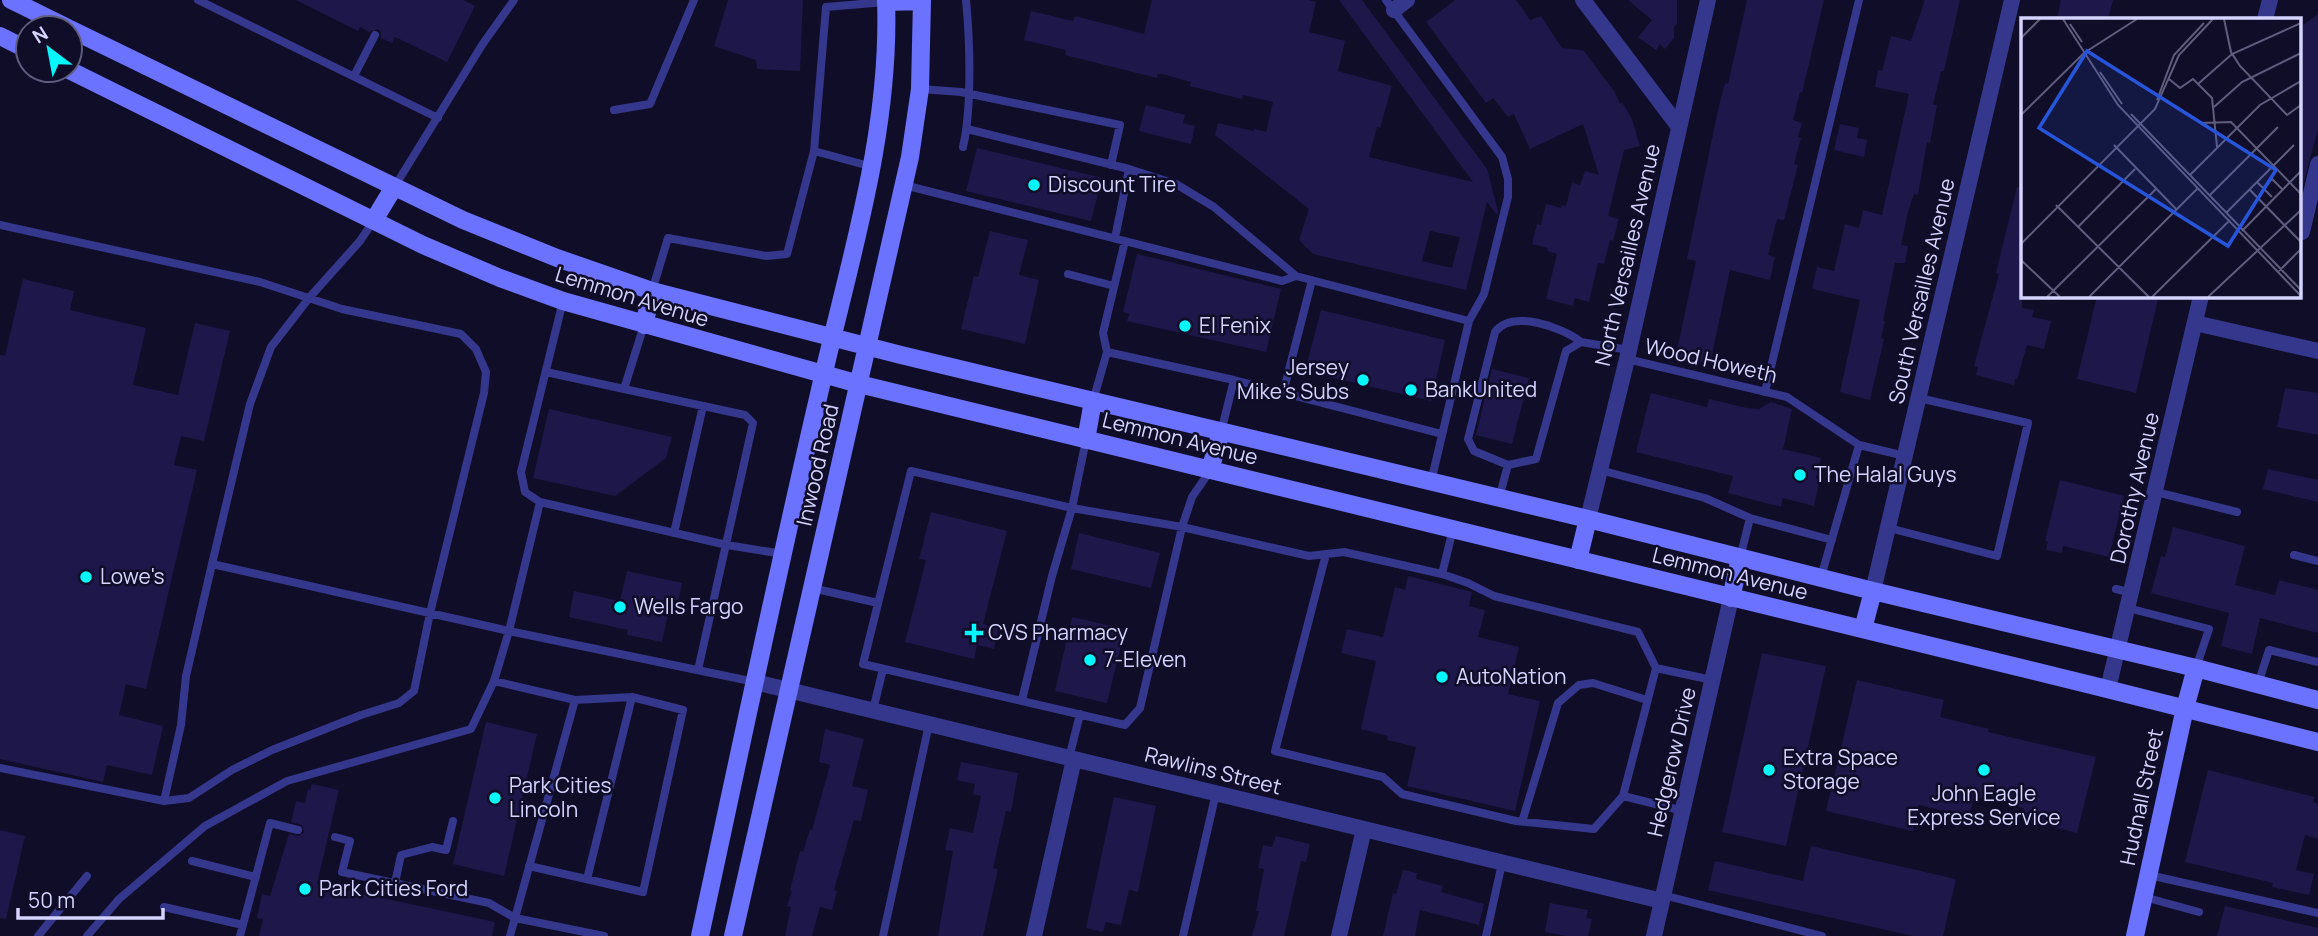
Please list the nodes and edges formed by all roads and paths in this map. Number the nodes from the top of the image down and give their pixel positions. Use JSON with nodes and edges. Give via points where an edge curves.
{"nodes":[{"id":1,"x":11,"y":0,"type":"edge"},
{"id":2,"x":198,"y":0,"type":"edge"},
{"id":3,"x":514,"y":0,"type":"edge"},
{"id":4,"x":694,"y":0,"type":"edge"},
{"id":5,"x":966,"y":0,"type":"edge"},
{"id":6,"x":1407,"y":0,"type":"edge"},
{"id":7,"x":1583,"y":0,"type":"edge"},
{"id":8,"x":1708,"y":0,"type":"edge"},
{"id":9,"x":1859,"y":0,"type":"edge"},
{"id":10,"x":2012,"y":0,"type":"edge"},
{"id":11,"x":2270,"y":0,"type":"edge"},
{"id":12,"x":886,"y":1,"type":"edge"},
{"id":13,"x":922,"y":1,"type":"edge"},
{"id":14,"x":1390,"y":5,"type":"edge"},
{"id":15,"x":40,"y":14,"type":"edge"},
{"id":16,"x":2265,"y":18,"type":"edge"},
{"id":17,"x":375,"y":34,"type":"dead end"},
{"id":18,"x":84,"y":35,"type":"edge"},
{"id":19,"x":354,"y":76,"type":"junction"},
{"id":20,"x":84,"y":77,"type":"edge"},
{"id":21,"x":920,"y":89,"type":"junction"},
{"id":22,"x":968,"y":93,"type":"junction"},
{"id":23,"x":614,"y":110,"type":"dead end"},
{"id":24,"x":438,"y":118,"type":"junction"},
{"id":25,"x":1679,"y":127,"type":"junction"},
{"id":26,"x":967,"y":129,"type":"junction"},
{"id":27,"x":963,"y":147,"type":"dead end"},
{"id":28,"x":814,"y":151,"type":"junction"},
{"id":29,"x":1111,"y":164,"type":"junction"},
{"id":30,"x":2318,"y":164,"type":"edge"},
{"id":31,"x":873,"y":167,"type":"junction"},
{"id":32,"x":1129,"y":169,"type":"junction"},
{"id":33,"x":904,"y":185,"type":"junction"},
{"id":34,"x":394,"y":187,"type":"junction"},
{"id":35,"x":374,"y":220,"type":"junction"},
{"id":36,"x":0,"y":225,"type":"edge"},
{"id":37,"x":2306,"y":233,"type":"edge"},
{"id":38,"x":1115,"y":238,"type":"junction"},
{"id":39,"x":1125,"y":241,"type":"junction"},
{"id":40,"x":1068,"y":274,"type":"dead end"},
{"id":41,"x":1296,"y":276,"type":"junction"},
{"id":42,"x":1312,"y":280,"type":"junction"},
{"id":43,"x":1114,"y":286,"type":"junction"},
{"id":44,"x":652,"y":291,"type":"junction"},
{"id":45,"x":309,"y":298,"type":"junction"},
{"id":46,"x":2201,"y":298,"type":"edge"},
{"id":47,"x":563,"y":301,"type":"junction"},
{"id":48,"x":1469,"y":321,"type":"junction"},
{"id":49,"x":2195,"y":323,"type":"junction"},
{"id":50,"x":644,"y":325,"type":"junction"},
{"id":51,"x":833,"y":338,"type":"junction"},
{"id":52,"x":1581,"y":342,"type":"junction"},
{"id":53,"x":868,"y":346,"type":"junction"},
{"id":54,"x":2318,"y":351,"type":"edge"},
{"id":55,"x":1107,"y":352,"type":"junction"},
{"id":56,"x":1628,"y":354,"type":"junction"},
{"id":57,"x":546,"y":372,"type":"junction"},
{"id":58,"x":823,"y":374,"type":"junction"},
{"id":59,"x":1234,"y":380,"type":"junction"},
{"id":60,"x":859,"y":384,"type":"junction"},
{"id":61,"x":624,"y":390,"type":"junction"},
{"id":62,"x":1765,"y":392,"type":"junction"},
{"id":63,"x":1283,"y":393,"type":"junction"},
{"id":64,"x":1919,"y":398,"type":"junction"},
{"id":65,"x":1093,"y":401,"type":"junction"},
{"id":66,"x":703,"y":406,"type":"junction"},
{"id":67,"x":1221,"y":432,"type":"junction"},
{"id":68,"x":1442,"y":434,"type":"junction"},
{"id":69,"x":1086,"y":440,"type":"junction"},
{"id":70,"x":1859,"y":445,"type":"junction"},
{"id":71,"x":1905,"y":456,"type":"junction"},
{"id":72,"x":1508,"y":465,"type":"junction"},
{"id":73,"x":1210,"y":470,"type":"junction"},
{"id":74,"x":1600,"y":470,"type":"junction"},
{"id":75,"x":1431,"y":481,"type":"junction"},
{"id":76,"x":2156,"y":492,"type":"junction"},
{"id":77,"x":1499,"y":498,"type":"junction"},
{"id":78,"x":540,"y":502,"type":"junction"},
{"id":79,"x":1072,"y":508,"type":"junction"},
{"id":80,"x":2237,"y":512,"type":"dead end"},
{"id":81,"x":1750,"y":518,"type":"junction"},
{"id":82,"x":1588,"y":519,"type":"junction"},
{"id":83,"x":1182,"y":527,"type":"junction"},
{"id":84,"x":1889,"y":528,"type":"junction"},
{"id":85,"x":1452,"y":529,"type":"junction"},
{"id":86,"x":674,"y":533,"type":"junction"},
{"id":87,"x":1832,"y":540,"type":"junction"},
{"id":88,"x":727,"y":545,"type":"junction"},
{"id":89,"x":783,"y":554,"type":"junction"},
{"id":90,"x":1326,"y":554,"type":"junction"},
{"id":91,"x":2294,"y":555,"type":"dead end"},
{"id":92,"x":1740,"y":558,"type":"junction"},
{"id":93,"x":1578,"y":560,"type":"junction"},
{"id":94,"x":2318,"y":561,"type":"edge"},
{"id":95,"x":212,"y":564,"type":"junction"},
{"id":96,"x":1442,"y":575,"type":"junction"},
{"id":97,"x":1820,"y":578,"type":"junction"},
{"id":98,"x":812,"y":588,"type":"junction"},
{"id":99,"x":1873,"y":591,"type":"junction"},
{"id":100,"x":2126,"y":597,"type":"junction"},
{"id":101,"x":1731,"y":598,"type":"junction"},
{"id":102,"x":878,"y":603,"type":"junction"},
{"id":103,"x":430,"y":613,"type":"junction"},
{"id":104,"x":1863,"y":629,"type":"junction"},
{"id":105,"x":509,"y":631,"type":"junction"},
{"id":106,"x":2119,"y":650,"type":"junction"},
{"id":107,"x":2318,"y":662,"type":"edge"},
{"id":108,"x":1656,"y":668,"type":"junction"},
{"id":109,"x":2196,"y":668,"type":"junction"},
{"id":110,"x":883,"y":669,"type":"junction"},
{"id":111,"x":698,"y":670,"type":"junction"},
{"id":112,"x":1712,"y":680,"type":"junction"},
{"id":113,"x":494,"y":681,"type":"junction"},
{"id":114,"x":755,"y":682,"type":"junction"},
{"id":115,"x":2258,"y":684,"type":"junction"},
{"id":116,"x":788,"y":689,"type":"junction"},
{"id":117,"x":2108,"y":689,"type":"junction"},
{"id":118,"x":632,"y":697,"type":"junction"},
{"id":119,"x":575,"y":699,"type":"junction"},
{"id":120,"x":1022,"y":700,"type":"junction"},
{"id":121,"x":1647,"y":700,"type":"junction"},
{"id":122,"x":2318,"y":700,"type":"edge"},
{"id":123,"x":2185,"y":708,"type":"junction"},
{"id":124,"x":873,"y":710,"type":"junction"},
{"id":125,"x":1080,"y":714,"type":"junction"},
{"id":126,"x":929,"y":724,"type":"junction"},
{"id":127,"x":2318,"y":742,"type":"edge"},
{"id":128,"x":1071,"y":759,"type":"junction"},
{"id":129,"x":0,"y":768,"type":"edge"},
{"id":130,"x":1216,"y":793,"type":"junction"},
{"id":131,"x":1623,"y":796,"type":"junction"},
{"id":132,"x":164,"y":802,"type":"junction"},
{"id":133,"x":1684,"y":811,"type":"junction"},
{"id":134,"x":453,"y":821,"type":"dead end"},
{"id":135,"x":1522,"y":822,"type":"junction"},
{"id":136,"x":1364,"y":829,"type":"junction"},
{"id":137,"x":298,"y":830,"type":"dead end"},
{"id":138,"x":335,"y":837,"type":"dead end"},
{"id":139,"x":192,"y":862,"type":"dead end"},
{"id":140,"x":1502,"y":863,"type":"junction"},
{"id":141,"x":529,"y":866,"type":"junction"},
{"id":142,"x":2149,"y":875,"type":"junction"},
{"id":143,"x":86,"y":876,"type":"dead end"},
{"id":144,"x":256,"y":877,"type":"junction"},
{"id":145,"x":587,"y":879,"type":"junction"},
{"id":146,"x":395,"y":883,"type":"junction"},
{"id":147,"x":2144,"y":897,"type":"junction"},
{"id":148,"x":1662,"y":898,"type":"junction"},
{"id":149,"x":164,"y":907,"type":"dead end"},
{"id":150,"x":2199,"y":912,"type":"dead end"},
{"id":151,"x":2318,"y":913,"type":"edge"},
{"id":152,"x":514,"y":918,"type":"junction"},
{"id":153,"x":243,"y":925,"type":"junction"},
{"id":154,"x":38,"y":936,"type":"edge"},
{"id":155,"x":88,"y":936,"type":"edge"},
{"id":156,"x":240,"y":936,"type":"edge"},
{"id":157,"x":510,"y":936,"type":"edge"},
{"id":158,"x":604,"y":936,"type":"edge"},
{"id":159,"x":700,"y":936,"type":"edge"},
{"id":160,"x":733,"y":936,"type":"edge"},
{"id":161,"x":883,"y":936,"type":"edge"},
{"id":162,"x":1034,"y":936,"type":"edge"},
{"id":163,"x":1183,"y":936,"type":"edge"},
{"id":164,"x":1339,"y":936,"type":"edge"},
{"id":165,"x":1486,"y":936,"type":"edge"},
{"id":166,"x":1654,"y":936,"type":"edge"},
{"id":167,"x":1822,"y":936,"type":"edge"},
{"id":168,"x":2135,"y":936,"type":"edge"}],
"edges":[{"from":1,"to":15,"type":"main road","name":"Lemmon Avenue"},
{"from":2,"to":19,"type":"lane"},
{"from":3,"to":24,"type":"lane"},
{"from":4,"to":23,"type":"lane","via":[[650,104]]},
{"from":5,"to":22,"type":"lane"},
{"from":6,"to":14,"type":"street"},
{"from":7,"to":25,"type":"street"},
{"from":8,"to":25,"type":"street","name":"North Versailles Avenue"},
{"from":9,"to":62,"type":"lane"},
{"from":10,"to":64,"type":"street","name":"South Versailles Avenue"},
{"from":11,"to":16,"type":"street"},
{"from":12,"to":13,"type":"main road"},
{"from":12,"to":28,"type":"lane","via":[[826,7]]},
{"from":12,"to":31,"type":"main road","name":"Inwood Road","via":[[883,97]]},
{"from":13,"to":21,"type":"main road","name":"Inwood Road"},
{"from":14,"to":48,"type":"lane","via":[[1502,158],[1508,178],[1492,270]]},
{"from":17,"to":19,"type":"lane"},
{"from":18,"to":34,"type":"main road","name":"Lemmon Avenue"},
{"from":19,"to":24,"type":"lane"},
{"from":20,"to":35,"type":"main road","name":"Lemmon Avenue"},
{"from":21,"to":22,"type":"lane"},
{"from":21,"to":33,"type":"main road","name":"Inwood Road"},
{"from":22,"to":26,"type":"lane"},
{"from":22,"to":29,"type":"lane","via":[[1120,125]]},
{"from":24,"to":34,"type":"lane"},
{"from":25,"to":56,"type":"street","name":"North Versailles Avenue"},
{"from":26,"to":27,"type":"lane"},
{"from":26,"to":29,"type":"lane"},
{"from":28,"to":31,"type":"lane"},
{"from":28,"to":44,"type":"lane","via":[[787,254],[766,256],[668,238]]},
{"from":29,"to":32,"type":"lane"},
{"from":30,"to":37,"type":"street"},
{"from":31,"to":51,"type":"main road","name":"Inwood Road"},
{"from":32,"to":38,"type":"lane"},
{"from":32,"to":41,"type":"lane","via":[[1177,184],[1214,206]]},
{"from":33,"to":38,"type":"lane"},
{"from":33,"to":53,"type":"main road","name":"Inwood Road"},
{"from":34,"to":35,"type":"main road"},
{"from":34,"to":44,"type":"main road","name":"Lemmon Avenue","via":[[557,258]]},
{"from":35,"to":45,"type":"lane"},
{"from":35,"to":47,"type":"main road","name":"Lemmon Avenue","via":[[423,245]]},
{"from":36,"to":45,"type":"lane","via":[[260,282]]},
{"from":38,"to":39,"type":"lane"},
{"from":39,"to":41,"type":"lane","via":[[1282,281]]},
{"from":39,"to":43,"type":"lane"},
{"from":40,"to":43,"type":"lane"},
{"from":41,"to":42,"type":"lane"},
{"from":42,"to":48,"type":"lane"},
{"from":42,"to":63,"type":"lane"},
{"from":43,"to":55,"type":"lane","via":[[1103,333]]},
{"from":44,"to":50,"type":"main road"},
{"from":44,"to":51,"type":"main road","name":"Lemmon Avenue"},
{"from":45,"to":95,"type":"lane","via":[[271,347],[250,404]]},
{"from":45,"to":103,"type":"lane","via":[[461,334],[477,349],[486,372]]},
{"from":46,"to":49,"type":"street","name":"Dorothy Avenue"},
{"from":47,"to":50,"type":"main road","name":"Lemmon Avenue"},
{"from":47,"to":57,"type":"lane"},
{"from":48,"to":68,"type":"lane"},
{"from":49,"to":54,"type":"street"},
{"from":49,"to":76,"type":"street","name":"Dorothy Avenue"},
{"from":50,"to":58,"type":"main road","name":"Lemmon Avenue"},
{"from":50,"to":61,"type":"lane"},
{"from":51,"to":53,"type":"main road","name":"Lemmon Avenue"},
{"from":51,"to":58,"type":"main road","name":"Inwood Road"},
{"from":52,"to":56,"type":"lane","name":"Wood Howeth"},
{"from":52,"to":72,"type":"lane","via":[[1566,351],[1562,360],[1536,459]]},
{"from":52,"to":72,"type":"lane","name":"Wood Howeth","via":[[1567,331],[1518,320],[1495,332],[1468,439],[1474,451]]},
{"from":53,"to":60,"type":"main road","name":"Inwood Road"},
{"from":53,"to":65,"type":"main road","name":"Lemmon Avenue"},
{"from":55,"to":59,"type":"lane"},
{"from":55,"to":65,"type":"lane"},
{"from":56,"to":62,"type":"lane","name":"Wood Howeth"},
{"from":56,"to":74,"type":"street","name":"North Versailles Avenue"},
{"from":57,"to":61,"type":"lane"},
{"from":57,"to":78,"type":"lane","via":[[521,472],[525,492]]},
{"from":58,"to":60,"type":"main road","name":"Lemmon Avenue"},
{"from":58,"to":89,"type":"main road","name":"Inwood Road"},
{"from":59,"to":63,"type":"lane"},
{"from":59,"to":67,"type":"lane"},
{"from":60,"to":69,"type":"main road","name":"Lemmon Avenue"},
{"from":60,"to":98,"type":"main road","name":"Inwood Road"},
{"from":61,"to":66,"type":"lane"},
{"from":62,"to":70,"type":"lane","name":"Wood Howeth","via":[[1787,397]]},
{"from":63,"to":68,"type":"lane"},
{"from":64,"to":71,"type":"street","name":"South Versailles Avenue"},
{"from":64,"to":84,"type":"lane","via":[[2028,423],[2022,450],[1997,556]]},
{"from":65,"to":67,"type":"main road","name":"Lemmon Avenue"},
{"from":65,"to":69,"type":"main road"},
{"from":66,"to":86,"type":"lane"},
{"from":66,"to":88,"type":"lane","via":[[745,415],[753,423]]},
{"from":67,"to":73,"type":"main road"},
{"from":67,"to":75,"type":"main road","name":"Lemmon Avenue"},
{"from":68,"to":75,"type":"lane"},
{"from":69,"to":73,"type":"main road","name":"Lemmon Avenue"},
{"from":69,"to":79,"type":"lane"},
{"from":70,"to":71,"type":"lane"},
{"from":70,"to":87,"type":"lane"},
{"from":71,"to":84,"type":"street","name":"South Versailles Avenue"},
{"from":72,"to":77,"type":"lane"},
{"from":73,"to":83,"type":"lane","via":[[1192,498]]},
{"from":73,"to":85,"type":"main road","name":"Lemmon Avenue"},
{"from":74,"to":81,"type":"lane","via":[[1705,498]]},
{"from":74,"to":82,"type":"street","name":"North Versailles Avenue"},
{"from":75,"to":77,"type":"main road","name":"Lemmon Avenue"},
{"from":76,"to":80,"type":"lane"},
{"from":76,"to":100,"type":"street","name":"Dorothy Avenue"},
{"from":77,"to":82,"type":"main road","name":"Lemmon Avenue"},
{"from":78,"to":86,"type":"lane"},
{"from":78,"to":105,"type":"lane"},
{"from":79,"to":83,"type":"lane"},
{"from":79,"to":102,"type":"lane","via":[[911,471]]},
{"from":79,"to":120,"type":"lane"},
{"from":81,"to":87,"type":"lane"},
{"from":81,"to":92,"type":"lane"},
{"from":82,"to":92,"type":"main road","name":"Lemmon Avenue"},
{"from":82,"to":93,"type":"main road"},
{"from":83,"to":90,"type":"lane","via":[[1309,556]]},
{"from":83,"to":125,"type":"lane","via":[[1140,708],[1125,725]]},
{"from":84,"to":99,"type":"street","name":"South Versailles Avenue"},
{"from":85,"to":93,"type":"main road","name":"Lemmon Avenue"},
{"from":85,"to":96,"type":"lane"},
{"from":86,"to":88,"type":"lane"},
{"from":87,"to":97,"type":"lane"},
{"from":88,"to":89,"type":"lane"},
{"from":88,"to":111,"type":"lane"},
{"from":89,"to":114,"type":"main road","name":"Inwood Road"},
{"from":90,"to":96,"type":"lane","via":[[1344,552]]},
{"from":90,"to":135,"type":"lane","via":[[1275,751],[1383,777],[1402,794]]},
{"from":91,"to":94,"type":"lane"},
{"from":92,"to":97,"type":"main road","name":"Lemmon Avenue"},
{"from":92,"to":101,"type":"main road"},
{"from":93,"to":101,"type":"main road","name":"Lemmon Avenue"},
{"from":95,"to":103,"type":"lane"},
{"from":95,"to":132,"type":"lane"},
{"from":96,"to":108,"type":"lane","via":[[1494,596],[1638,632]]},
{"from":97,"to":99,"type":"main road","name":"Lemmon Avenue"},
{"from":98,"to":102,"type":"lane"},
{"from":98,"to":116,"type":"main road","name":"Inwood Road"},
{"from":99,"to":104,"type":"main road"},
{"from":99,"to":106,"type":"main road","name":"Lemmon Avenue"},
{"from":100,"to":106,"type":"street","name":"Dorothy Avenue"},
{"from":100,"to":109,"type":"lane","via":[[2209,629]]},
{"from":101,"to":104,"type":"main road","name":"Lemmon Avenue"},
{"from":101,"to":112,"type":"street","name":"Hedgerow Drive"},
{"from":102,"to":110,"type":"lane","via":[[863,664]]},
{"from":103,"to":105,"type":"lane"},
{"from":103,"to":132,"type":"lane","via":[[414,691],[399,703],[272,750],[189,798]]},
{"from":104,"to":117,"type":"main road","name":"Lemmon Avenue"},
{"from":105,"to":111,"type":"lane"},
{"from":105,"to":113,"type":"lane"},
{"from":106,"to":109,"type":"main road","name":"Lemmon Avenue"},
{"from":106,"to":117,"type":"street","name":"Dorothy Avenue"},
{"from":107,"to":115,"type":"lane","via":[[2269,650]]},
{"from":108,"to":112,"type":"lane"},
{"from":108,"to":121,"type":"lane"},
{"from":109,"to":115,"type":"main road","name":"Lemmon Avenue"},
{"from":109,"to":123,"type":"main road","name":"Hudnall Street"},
{"from":110,"to":120,"type":"lane"},
{"from":110,"to":124,"type":"lane"},
{"from":111,"to":114,"type":"lane"},
{"from":112,"to":133,"type":"street","name":"Hedgerow Drive"},
{"from":113,"to":119,"type":"lane"},
{"from":113,"to":155,"type":"lane","via":[[471,729],[287,781],[205,826],[119,899]]},
{"from":114,"to":116,"type":"street","name":"Rawlins Street"},
{"from":114,"to":159,"type":"main road","name":"Inwood Road"},
{"from":115,"to":122,"type":"main road","name":"Lemmon Avenue"},
{"from":116,"to":124,"type":"street","name":"Rawlins Street"},
{"from":116,"to":160,"type":"main road","name":"Inwood Road"},
{"from":117,"to":123,"type":"main road","name":"Lemmon Avenue"},
{"from":118,"to":119,"type":"lane"},
{"from":118,"to":145,"type":"lane"},
{"from":118,"to":145,"type":"lane","via":[[683,710],[643,892]]},
{"from":119,"to":141,"type":"lane"},
{"from":120,"to":125,"type":"lane"},
{"from":121,"to":131,"type":"lane"},
{"from":121,"to":135,"type":"lane","via":[[1593,683],[1579,685],[1558,703]]},
{"from":123,"to":127,"type":"main road","name":"Lemmon Avenue"},
{"from":123,"to":142,"type":"main road","name":"Hudnall Street"},
{"from":124,"to":126,"type":"street","name":"Rawlins Street"},
{"from":125,"to":128,"type":"lane"},
{"from":126,"to":128,"type":"street","name":"Rawlins Street"},
{"from":126,"to":161,"type":"lane"},
{"from":128,"to":130,"type":"street","name":"Rawlins Street"},
{"from":128,"to":162,"type":"street"},
{"from":129,"to":132,"type":"lane"},
{"from":130,"to":136,"type":"street","name":"Rawlins Street"},
{"from":130,"to":163,"type":"lane"},
{"from":131,"to":133,"type":"lane"},
{"from":131,"to":135,"type":"lane","via":[[1594,829]]},
{"from":133,"to":148,"type":"street","name":"Hedgerow Drive"},
{"from":134,"to":146,"type":"lane","via":[[446,850],[432,847],[401,855]]},
{"from":136,"to":140,"type":"street","name":"Rawlins Street"},
{"from":136,"to":164,"type":"street"},
{"from":137,"to":144,"type":"lane","via":[[270,823]]},
{"from":138,"to":146,"type":"lane","via":[[350,841],[342,872]]},
{"from":139,"to":144,"type":"lane"},
{"from":140,"to":148,"type":"street","name":"Rawlins Street"},
{"from":140,"to":165,"type":"lane"},
{"from":141,"to":145,"type":"lane"},
{"from":141,"to":152,"type":"lane"},
{"from":142,"to":147,"type":"main road","name":"Hudnall Street"},
{"from":142,"to":151,"type":"lane"},
{"from":143,"to":154,"type":"lane"},
{"from":144,"to":153,"type":"lane"},
{"from":146,"to":152,"type":"lane","via":[[489,903]]},
{"from":147,"to":150,"type":"lane"},
{"from":147,"to":168,"type":"main road","name":"Hudnall Street"},
{"from":148,"to":166,"type":"street","name":"Hedgerow Drive"},
{"from":148,"to":167,"type":"lane"},
{"from":149,"to":153,"type":"lane"},
{"from":152,"to":157,"type":"lane"},
{"from":152,"to":158,"type":"lane"},
{"from":153,"to":156,"type":"lane"}]}
